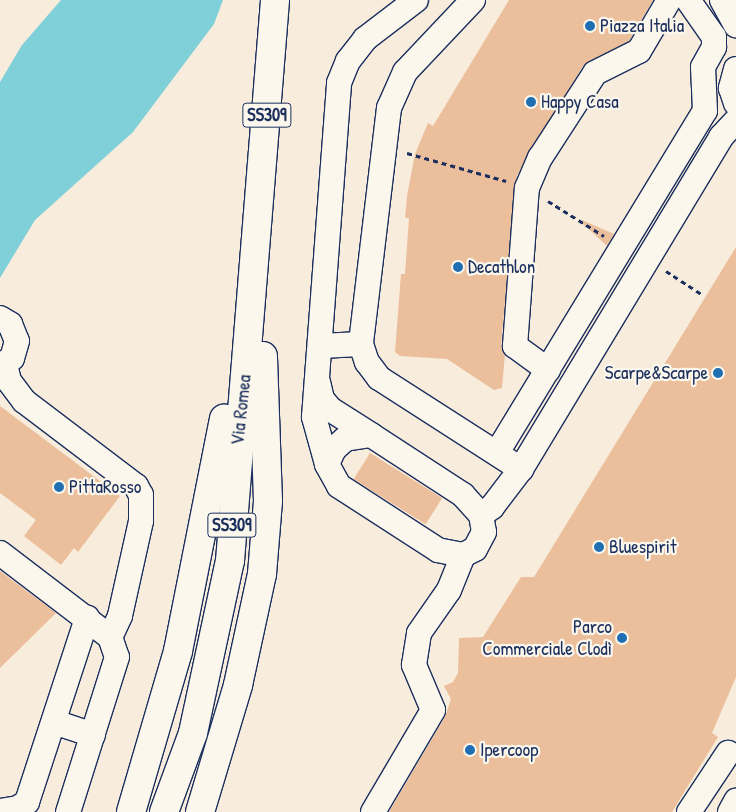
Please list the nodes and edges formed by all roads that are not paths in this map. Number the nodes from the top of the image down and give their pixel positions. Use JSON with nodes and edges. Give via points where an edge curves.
{"nodes":[{"id":1,"x":275,"y":0,"type":"edge"},
{"id":2,"x":416,"y":0,"type":"edge"},
{"id":3,"x":669,"y":0,"type":"edge"},
{"id":4,"x":688,"y":0,"type":"edge"},
{"id":5,"x":722,"y":0,"type":"edge"},
{"id":6,"x":468,"y":3,"type":"edge"},
{"id":7,"x":736,"y":25,"type":"edge"},
{"id":8,"x":736,"y":69,"type":"edge"},
{"id":9,"x":736,"y":104,"type":"edge"},
{"id":10,"x":736,"y":121,"type":"edge"},
{"id":11,"x":259,"y":230,"type":"junction"},
{"id":12,"x":0,"y":318,"type":"edge"},
{"id":13,"x":361,"y":344,"type":"junction"},
{"id":14,"x":320,"y":346,"type":"junction"},
{"id":15,"x":2,"y":365,"type":"edge"},
{"id":16,"x":548,"y":370,"type":"junction"},
{"id":17,"x":318,"y":381,"type":"junction"},
{"id":18,"x":371,"y":435,"type":"junction"},
{"id":19,"x":498,"y":451,"type":"junction"},
{"id":20,"x":327,"y":464,"type":"junction"},
{"id":21,"x":521,"y":469,"type":"junction"},
{"id":22,"x":481,"y":516,"type":"junction"},
{"id":23,"x":0,"y":554,"type":"edge"},
{"id":24,"x":463,"y":556,"type":"junction"},
{"id":25,"x":87,"y":618,"type":"junction"},
{"id":26,"x":110,"y":637,"type":"junction"},
{"id":27,"x":54,"y":722,"type":"junction"},
{"id":28,"x":93,"y":735,"type":"junction"},
{"id":29,"x":728,"y":753,"type":"dead end"},
{"id":30,"x":736,"y":801,"type":"edge"},
{"id":31,"x":0,"y":811,"type":"edge"},
{"id":32,"x":68,"y":812,"type":"edge"},
{"id":33,"x":131,"y":812,"type":"edge"},
{"id":34,"x":164,"y":812,"type":"edge"},
{"id":35,"x":200,"y":812,"type":"edge"},
{"id":36,"x":372,"y":812,"type":"edge"},
{"id":37,"x":689,"y":812,"type":"edge"},
{"id":38,"x":730,"y":812,"type":"edge"}],
"edges":[{"from":1,"to":11,"type":"main road","name":"Via Romea","number":"SS309"},
{"from":2,"to":14,"type":"lane","via":[[365,39],[348,61],[339,83]]},
{"from":3,"to":16,"type":"lane","via":[[639,51],[595,73],[540,158],[527,188],[514,346]]},
{"from":4,"to":16,"type":"lane","via":[[714,37],[714,47],[702,67],[705,111]]},
{"from":5,"to":7,"type":"lane"},
{"from":6,"to":13,"type":"lane","via":[[405,72],[389,108]]},
{"from":8,"to":9,"type":"lane","via":[[731,88]]},
{"from":10,"to":21,"type":"lane","via":[[721,137]]},
{"from":11,"to":33,"type":"main road","via":[[234,305],[223,436],[178,651]]},
{"from":11,"to":34,"type":"main road","name":"Via Romea","number":"SS309","via":[[230,561],[193,733]]},
{"from":11,"to":35,"type":"main road","via":[[268,501],[262,574],[238,685]]},
{"from":12,"to":15,"type":"lane","via":[[10,324],[17,341],[12,358]]},
{"from":13,"to":14,"type":"lane"},
{"from":13,"to":19,"type":"lane","via":[[367,362],[379,378]]},
{"from":14,"to":17,"type":"lane"},
{"from":15,"to":26,"type":"lane","via":[[24,401],[136,486],[141,495],[141,521],[120,616]]},
{"from":16,"to":19,"type":"lane"},
{"from":17,"to":18,"type":"lane","via":[[322,399],[330,409]]},
{"from":17,"to":20,"type":"lane","via":[[314,417]]},
{"from":18,"to":20,"type":"lane","via":[[344,439]]},
{"from":18,"to":22,"type":"lane","via":[[463,495]]},
{"from":19,"to":21,"type":"lane"},
{"from":20,"to":24,"type":"lane","via":[[339,486],[362,504],[438,550]]},
{"from":21,"to":22,"type":"lane","via":[[492,508]]},
{"from":22,"to":24,"type":"lane","via":[[484,532],[475,548]]},
{"from":23,"to":25,"type":"lane"},
{"from":24,"to":36,"type":"lane","via":[[449,590],[419,633],[414,665],[434,710]]},
{"from":25,"to":26,"type":"lane"},
{"from":25,"to":27,"type":"lane"},
{"from":26,"to":28,"type":"lane","via":[[117,657]]},
{"from":27,"to":28,"type":"lane"},
{"from":27,"to":31,"type":"lane","via":[[27,802],[18,808]]},
{"from":28,"to":32,"type":"lane"},
{"from":29,"to":37,"type":"lane"},
{"from":30,"to":38,"type":"lane"}]}
